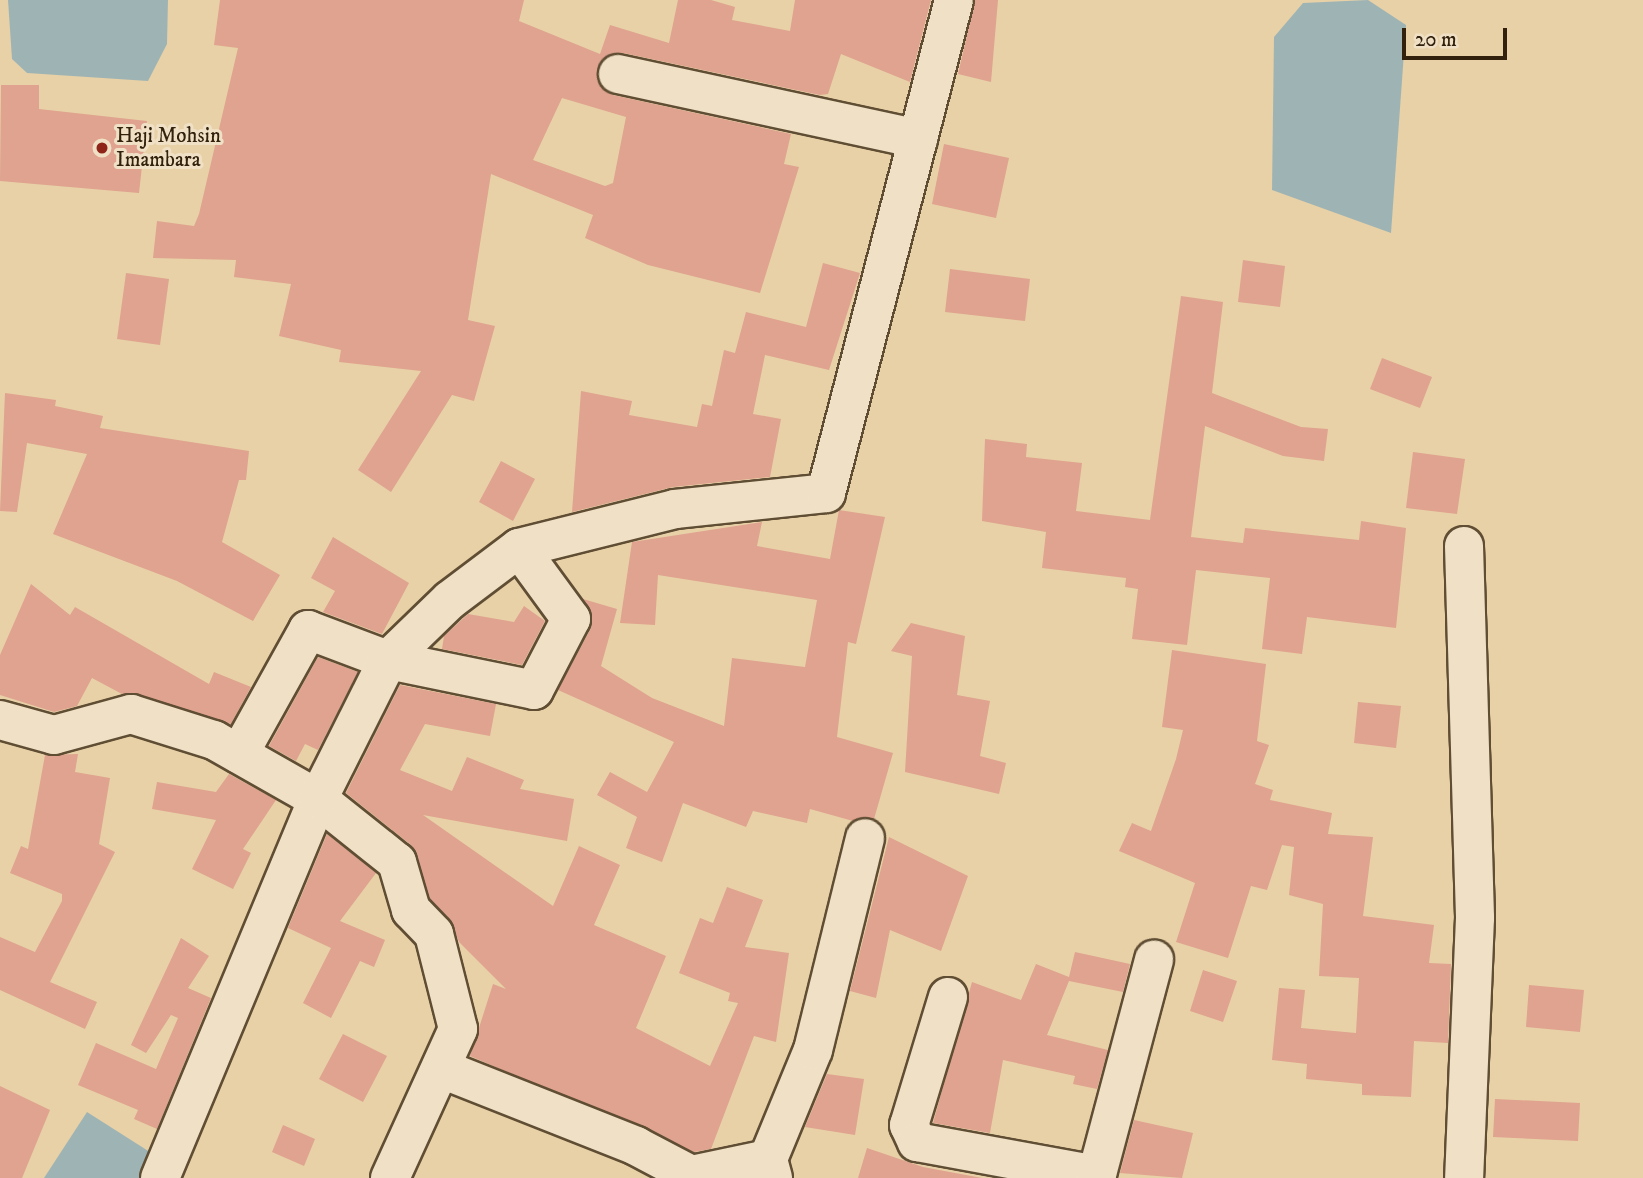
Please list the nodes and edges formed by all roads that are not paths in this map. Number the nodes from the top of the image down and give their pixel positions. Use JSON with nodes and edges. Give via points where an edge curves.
{"nodes":[{"id":1,"x":954,"y":0,"type":"edge"},
{"id":2,"x":618,"y":74,"type":"dead end"},
{"id":3,"x":918,"y":139,"type":"junction"},
{"id":4,"x":1464,"y":546,"type":"dead end"},
{"id":5,"x":519,"y":548,"type":"junction"},
{"id":6,"x":388,"y":660,"type":"junction"},
{"id":7,"x":0,"y":720,"type":"edge"},
{"id":8,"x":239,"y":754,"type":"junction"},
{"id":9,"x":318,"y":799,"type":"junction"},
{"id":10,"x":865,"y":838,"type":"dead end"},
{"id":11,"x":1154,"y":960,"type":"dead end"},
{"id":12,"x":948,"y":997,"type":"dead end"},
{"id":13,"x":442,"y":1069,"type":"junction"},
{"id":14,"x":986,"y":1166,"type":"edge"},
{"id":15,"x":770,"y":1169,"type":"edge"},
{"id":16,"x":1097,"y":1176,"type":"edge"},
{"id":17,"x":160,"y":1178,"type":"edge"},
{"id":18,"x":390,"y":1178,"type":"edge"},
{"id":19,"x":1464,"y":1178,"type":"edge"}],
"edges":[{"from":1,"to":3,"type":"street"},
{"from":2,"to":3,"type":"street"},
{"from":3,"to":5,"type":"street","via":[[826,493],[676,509]]},
{"from":4,"to":19,"type":"street","via":[[1475,904]]},
{"from":5,"to":6,"type":"street","via":[[450,600]]},
{"from":5,"to":6,"type":"street","via":[[571,619],[534,690]]},
{"from":6,"to":8,"type":"street","via":[[308,629]]},
{"from":6,"to":9,"type":"street"},
{"from":7,"to":8,"type":"street","via":[[54,735],[131,714]]},
{"from":8,"to":9,"type":"street"},
{"from":9,"to":13,"type":"street","via":[[397,862],[411,910],[434,934],[458,1030]]},
{"from":9,"to":17,"type":"street"},
{"from":10,"to":15,"type":"street","via":[[813,1050]]},
{"from":11,"to":16,"type":"street"},
{"from":12,"to":14,"type":"street","via":[[909,1125],[912,1136]]},
{"from":13,"to":15,"type":"street","via":[[636,1146],[691,1175]]},
{"from":13,"to":18,"type":"street"},
{"from":14,"to":16,"type":"street"}]}
